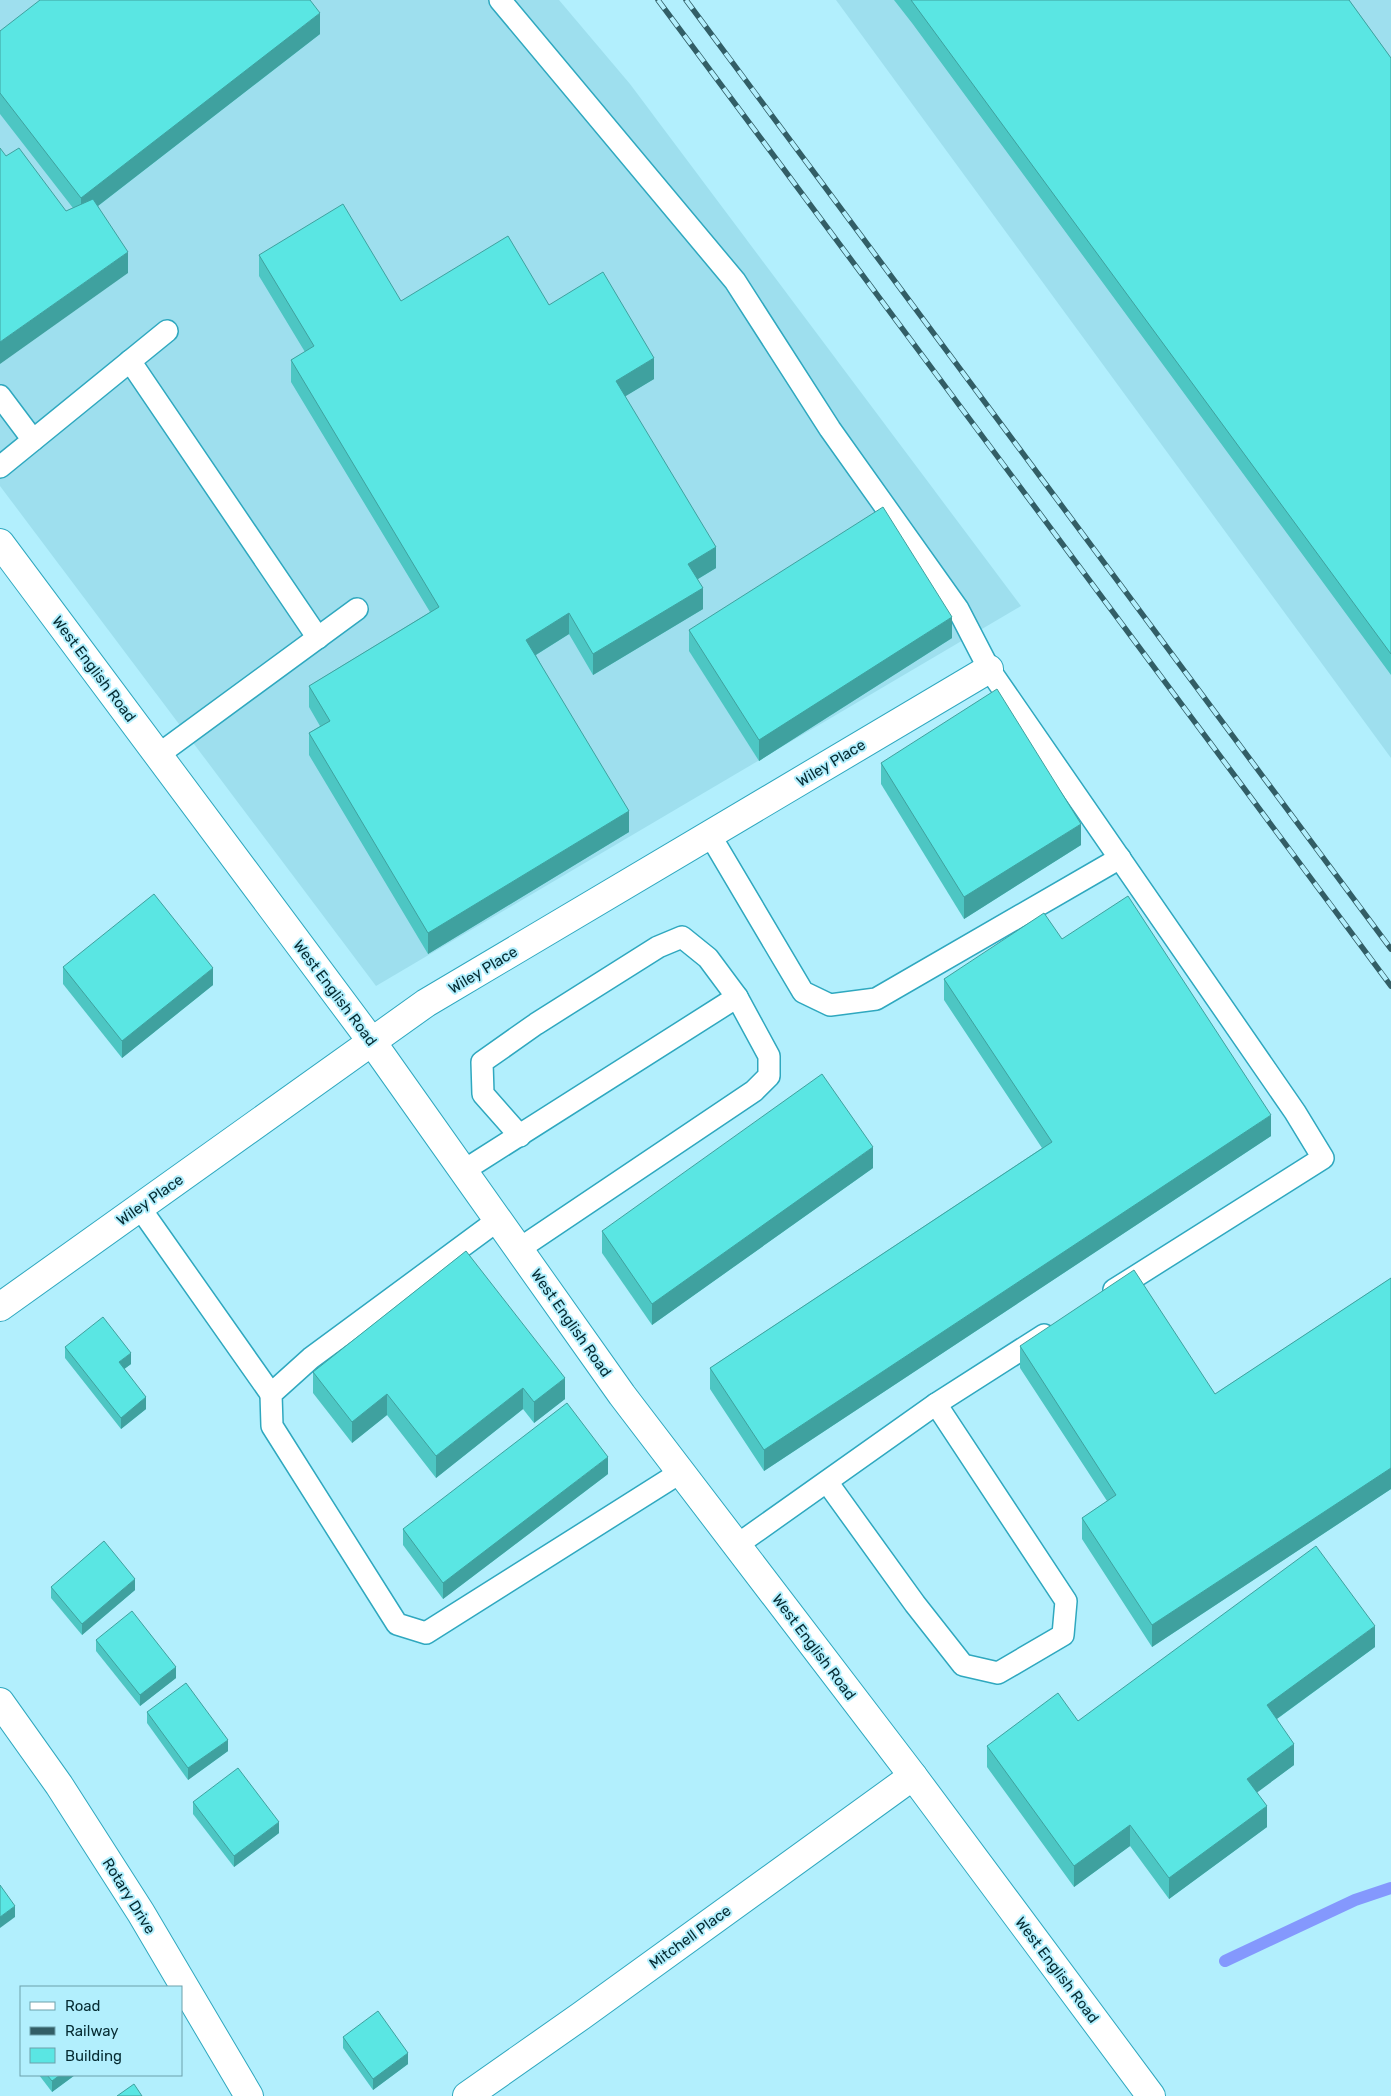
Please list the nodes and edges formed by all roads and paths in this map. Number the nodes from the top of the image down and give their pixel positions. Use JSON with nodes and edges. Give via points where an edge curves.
{"nodes":[{"id":1,"x":500,"y":0,"type":"edge"},
{"id":2,"x":167,"y":331,"type":"dead end"},
{"id":3,"x":130,"y":361,"type":"junction"},
{"id":4,"x":0,"y":396,"type":"edge"},
{"id":5,"x":34,"y":440,"type":"junction"},
{"id":6,"x":0,"y":467,"type":"edge"},
{"id":7,"x":0,"y":543,"type":"edge"},
{"id":8,"x":357,"y":609,"type":"dead end"},
{"id":9,"x":318,"y":638,"type":"junction"},
{"id":10,"x":989,"y":669,"type":"junction"},
{"id":11,"x":158,"y":755,"type":"junction"},
{"id":12,"x":710,"y":835,"type":"junction"},
{"id":13,"x":1120,"y":858,"type":"junction"},
{"id":14,"x":737,"y":997,"type":"junction"},
{"id":15,"x":372,"y":1042,"type":"junction"},
{"id":16,"x":520,"y":1136,"type":"junction"},
{"id":17,"x":463,"y":1172,"type":"junction"},
{"id":18,"x":140,"y":1208,"type":"junction"},
{"id":19,"x":498,"y":1220,"type":"junction"},
{"id":20,"x":519,"y":1249,"type":"junction"},
{"id":21,"x":1098,"y":1300,"type":"edge"},
{"id":22,"x":0,"y":1307,"type":"edge"},
{"id":23,"x":1056,"y":1327,"type":"edge"},
{"id":24,"x":271,"y":1394,"type":"junction"},
{"id":25,"x":936,"y":1404,"type":"junction"},
{"id":26,"x":681,"y":1472,"type":"junction"},
{"id":27,"x":827,"y":1482,"type":"junction"},
{"id":28,"x":737,"y":1545,"type":"junction"},
{"id":29,"x":0,"y":1702,"type":"edge"},
{"id":30,"x":913,"y":1776,"type":"junction"},
{"id":31,"x":249,"y":2096,"type":"edge"},
{"id":32,"x":467,"y":2096,"type":"edge"},
{"id":33,"x":1151,"y":2096,"type":"edge"}],
"edges":[{"from":1,"to":10,"type":"lane","via":[[735,281],[830,429],[958,608]]},
{"from":2,"to":3,"type":"lane"},
{"from":3,"to":5,"type":"lane"},
{"from":3,"to":9,"type":"lane"},
{"from":4,"to":5,"type":"lane"},
{"from":5,"to":6,"type":"lane"},
{"from":7,"to":11,"type":"street","name":"West English Road"},
{"from":8,"to":9,"type":"lane"},
{"from":9,"to":11,"type":"lane"},
{"from":10,"to":12,"type":"street","name":"Wiley Place"},
{"from":10,"to":13,"type":"lane"},
{"from":11,"to":15,"type":"street","name":"West English Road"},
{"from":12,"to":13,"type":"lane","via":[[802,992],[830,1005],[876,999]]},
{"from":12,"to":15,"type":"street","name":"Wiley Place","via":[[426,1004]]},
{"from":13,"to":21,"type":"lane","via":[[1295,1112],[1323,1158]]},
{"from":14,"to":16,"type":"lane"},
{"from":14,"to":16,"type":"lane","via":[[708,958],[682,937],[658,947],[536,1024],[482,1062],[483,1094]]},
{"from":14,"to":20,"type":"lane","via":[[769,1056],[770,1076],[754,1091]]},
{"from":15,"to":17,"type":"street","name":"West English Road"},
{"from":15,"to":18,"type":"street","name":"Wiley Place"},
{"from":16,"to":17,"type":"lane"},
{"from":17,"to":19,"type":"street","name":"West English Road"},
{"from":18,"to":22,"type":"street","name":"Wiley Place"},
{"from":18,"to":24,"type":"lane"},
{"from":19,"to":20,"type":"street","name":"West English Road"},
{"from":19,"to":24,"type":"lane","via":[[311,1358]]},
{"from":20,"to":26,"type":"street","name":"West English Road"},
{"from":23,"to":25,"type":"lane"},
{"from":24,"to":26,"type":"lane","via":[[272,1426],[397,1624],[426,1633]]},
{"from":25,"to":27,"type":"lane"},
{"from":25,"to":27,"type":"lane","via":[[1066,1601],[1063,1635],[998,1673],[963,1665]]},
{"from":26,"to":28,"type":"street","name":"West English Road"},
{"from":27,"to":28,"type":"lane"},
{"from":28,"to":30,"type":"street","name":"West English Road"},
{"from":29,"to":31,"type":"street","name":"Rotary Drive","via":[[60,1785]]},
{"from":30,"to":32,"type":"street","name":"Mitchell Place"},
{"from":30,"to":33,"type":"street","name":"West English Road"}]}
